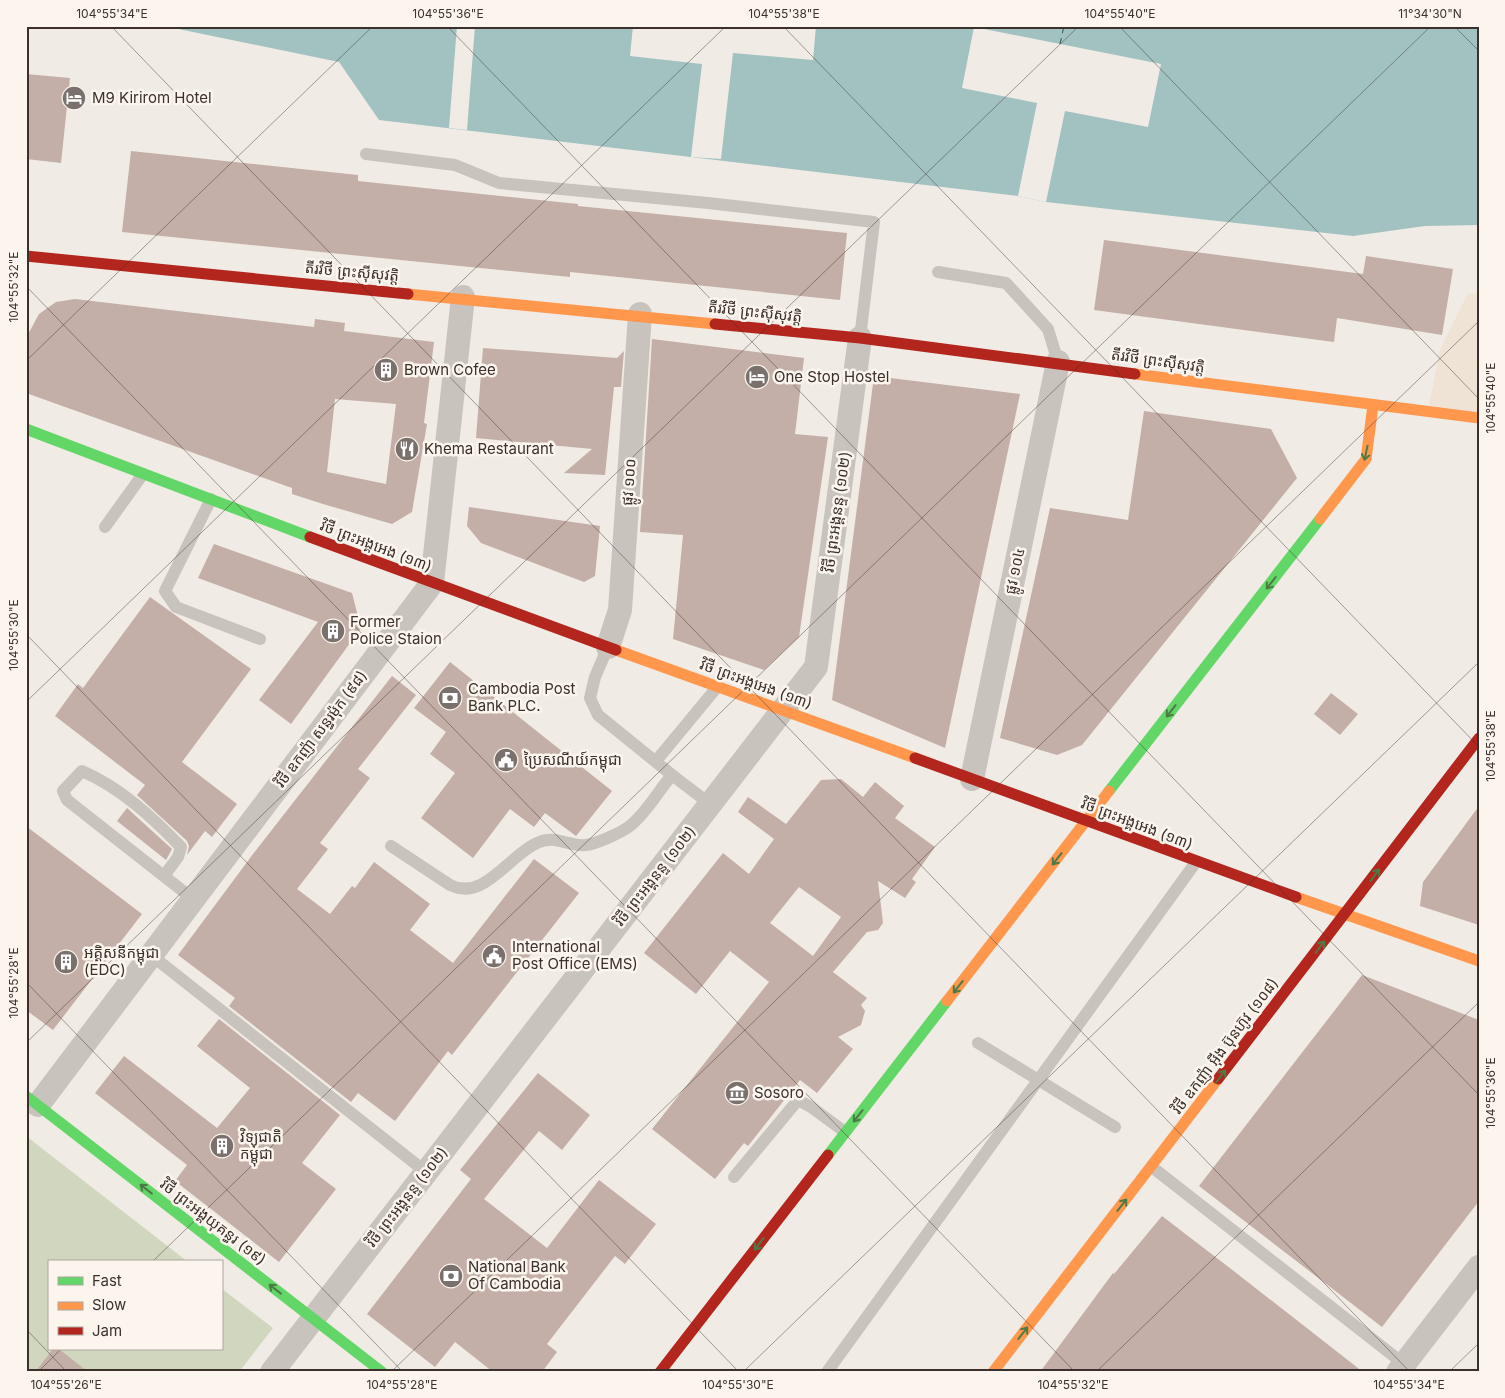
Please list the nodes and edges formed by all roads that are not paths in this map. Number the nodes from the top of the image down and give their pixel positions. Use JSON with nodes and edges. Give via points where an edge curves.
{"nodes":[{"id":1,"x":366,"y":154,"type":"dead end"},
{"id":2,"x":26,"y":256,"type":"edge"},
{"id":3,"x":938,"y":272,"type":"dead end"},
{"id":4,"x":463,"y":297,"type":"junction"},
{"id":5,"x":640,"y":314,"type":"junction"},
{"id":6,"x":860,"y":338,"type":"junction"},
{"id":7,"x":1058,"y":362,"type":"junction"},
{"id":8,"x":1373,"y":405,"type":"junction"},
{"id":9,"x":1479,"y":418,"type":"edge"},
{"id":10,"x":26,"y":429,"type":"edge"},
{"id":11,"x":144,"y":474,"type":"junction"},
{"id":12,"x":211,"y":499,"type":"junction"},
{"id":13,"x":105,"y":526,"type":"dead end"},
{"id":14,"x":432,"y":583,"type":"junction"},
{"id":15,"x":260,"y":639,"type":"dead end"},
{"id":16,"x":608,"y":647,"type":"junction"},
{"id":17,"x":718,"y":686,"type":"junction"},
{"id":18,"x":783,"y":710,"type":"junction"},
{"id":19,"x":1479,"y":738,"type":"edge"},
{"id":20,"x":656,"y":762,"type":"junction"},
{"id":21,"x":672,"y":775,"type":"junction"},
{"id":22,"x":972,"y":778,"type":"junction"},
{"id":23,"x":710,"y":804,"type":"junction"},
{"id":24,"x":1087,"y":820,"type":"junction"},
{"id":25,"x":391,"y":846,"type":"dead end"},
{"id":26,"x":1196,"y":862,"type":"junction"},
{"id":27,"x":164,"y":876,"type":"junction"},
{"id":28,"x":193,"y":899,"type":"junction"},
{"id":29,"x":1345,"y":913,"type":"junction"},
{"id":30,"x":151,"y":955,"type":"junction"},
{"id":31,"x":1479,"y":961,"type":"edge"},
{"id":32,"x":978,"y":1042,"type":"dead end"},
{"id":33,"x":1038,"y":1080,"type":"junction"},
{"id":34,"x":32,"y":1101,"type":"edge"},
{"id":35,"x":1115,"y":1127,"type":"dead end"},
{"id":36,"x":845,"y":1132,"type":"junction"},
{"id":37,"x":1152,"y":1167,"type":"junction"},
{"id":38,"x":426,"y":1172,"type":"junction"},
{"id":39,"x":734,"y":1178,"type":"dead end"},
{"id":40,"x":1479,"y":1267,"type":"edge"},
{"id":41,"x":313,"y":1319,"type":"junction"},
{"id":42,"x":1408,"y":1369,"type":"edge"},
{"id":43,"x":272,"y":1372,"type":"edge"},
{"id":44,"x":382,"y":1372,"type":"edge"},
{"id":45,"x":660,"y":1372,"type":"edge"},
{"id":46,"x":827,"y":1372,"type":"edge"},
{"id":47,"x":993,"y":1372,"type":"edge"}],
"edges":[{"from":1,"to":6,"type":"lane","via":[[455,165],[499,183],[874,222]]},
{"from":2,"to":4,"type":"street","name":"តីរវិថី ព្រះស៊ីសុវត្តិ"},
{"from":3,"to":7,"type":"lane","via":[[1006,284],[1048,329]]},
{"from":4,"to":5,"type":"street","name":"តីរវិថី ព្រះស៊ីសុវត្តិ"},
{"from":4,"to":14,"type":"street"},
{"from":5,"to":6,"type":"street","name":"តីរវិថី ព្រះស៊ីសុវត្តិ"},
{"from":5,"to":16,"type":"street","name":"ផ្លូវ ១០០","via":[[620,610]]},
{"from":6,"to":7,"type":"street","name":"តីរវិថី ព្រះស៊ីសុវត្តិ"},
{"from":6,"to":18,"type":"street","name":"វិថី ព្រះអង្គនន្ទ (១០២)","via":[[816,667]]},
{"from":7,"to":8,"type":"street","name":"តីរវិថី ព្រះស៊ីសុវត្តិ"},
{"from":7,"to":22,"type":"street","name":"ផ្លូវ ១០៤"},
{"from":8,"to":9,"type":"street","name":"តីរវិថី ព្រះស៊ីសុវត្តិ"},
{"from":8,"to":24,"type":"street","one_way":true,"via":[[1366,459]]},
{"from":10,"to":11,"type":"street","name":"វិថី ព្រះអង្គអេង (១៣)"},
{"from":11,"to":12,"type":"street","name":"វិថី ព្រះអង្គអេង (១៣)"},
{"from":11,"to":13,"type":"lane"},
{"from":12,"to":14,"type":"street","name":"វិថី ព្រះអង្គអេង (១៣)"},
{"from":12,"to":15,"type":"lane","via":[[164,591],[176,607]]},
{"from":14,"to":16,"type":"street","name":"វិថី ព្រះអង្គអេង (១៣)"},
{"from":14,"to":28,"type":"street","name":"វិថី ឧកញ៉ា សន្ធរម៉ុក (៩៨)"},
{"from":16,"to":17,"type":"street","name":"វិថី ព្រះអង្គអេង (១៣)"},
{"from":16,"to":20,"type":"lane","via":[[590,698],[598,714]]},
{"from":17,"to":18,"type":"street","name":"វិថី ព្រះអង្គអេង (១៣)"},
{"from":17,"to":20,"type":"lane"},
{"from":18,"to":22,"type":"street","name":"វិថី ព្រះអង្គអេង (១៣)"},
{"from":18,"to":23,"type":"street","name":"វិថី ព្រះអង្គនន្ទ (១០២)"},
{"from":29,"to":19,"type":"street","name":"វិថី ឧកញ៉ា អ៊ីង ប៊ុនហ៊ូវ (១០៨)","one_way":true},
{"from":20,"to":21,"type":"lane"},
{"from":21,"to":23,"type":"lane"},
{"from":21,"to":25,"type":"lane","via":[[631,825],[586,845],[560,839],[536,843],[481,885],[468,890],[450,885]]},
{"from":22,"to":24,"type":"street","name":"វិថី ព្រះអង្គអេង (១៣)"},
{"from":23,"to":38,"type":"street","name":"វិថី ព្រះអង្គនន្ទ (១០២)"},
{"from":24,"to":26,"type":"street","name":"វិថី ព្រះអង្គអេង (១៣)"},
{"from":24,"to":36,"type":"street","one_way":true},
{"from":26,"to":29,"type":"street","name":"វិថី ព្រះអង្គអេង (១៣)"},
{"from":26,"to":33,"type":"lane"},
{"from":27,"to":27,"type":"lane","via":[[67,800],[63,791],[82,771],[102,780],[153,818],[181,847]]},
{"from":27,"to":28,"type":"lane"},
{"from":28,"to":30,"type":"street","name":"វិថី ឧកញ៉ា សន្ធរម៉ុក (៩៨)"},
{"from":29,"to":31,"type":"street","name":"វិថី ព្រះអង្គអេង (១៣)"},
{"from":37,"to":29,"type":"street","name":"វិថី ឧកញ៉ា អ៊ីង ប៊ុនហ៊ូវ (១០៨)","one_way":true},
{"from":30,"to":34,"type":"street","name":"វិថី ឧកញ៉ា សន្ធរម៉ុក (៩៨)"},
{"from":30,"to":38,"type":"lane"},
{"from":32,"to":33,"type":"lane"},
{"from":33,"to":35,"type":"lane"},
{"from":33,"to":46,"type":"lane"},
{"from":41,"to":34,"type":"street","name":"វិថី ព្រះអង្គយុគន្ធរ (១៩)","one_way":true},
{"from":36,"to":39,"type":"lane","via":[[798,1100]]},
{"from":36,"to":45,"type":"street","one_way":true},
{"from":37,"to":42,"type":"lane"},
{"from":47,"to":37,"type":"street","name":"វិថី ឧកញ៉ា អ៊ីង ប៊ុនហ៊ូវ (១០៨)","one_way":true},
{"from":38,"to":41,"type":"street","name":"វិថី ព្រះអង្គនន្ទ (១០២)"},
{"from":40,"to":42,"type":"street"},
{"from":41,"to":43,"type":"street","name":"វិថី ព្រះអង្គនន្ទ (១០២)"},
{"from":41,"to":44,"type":"street","name":"វិថី ព្រះអង្គយុគន្ធរ (១៩)"}]}
